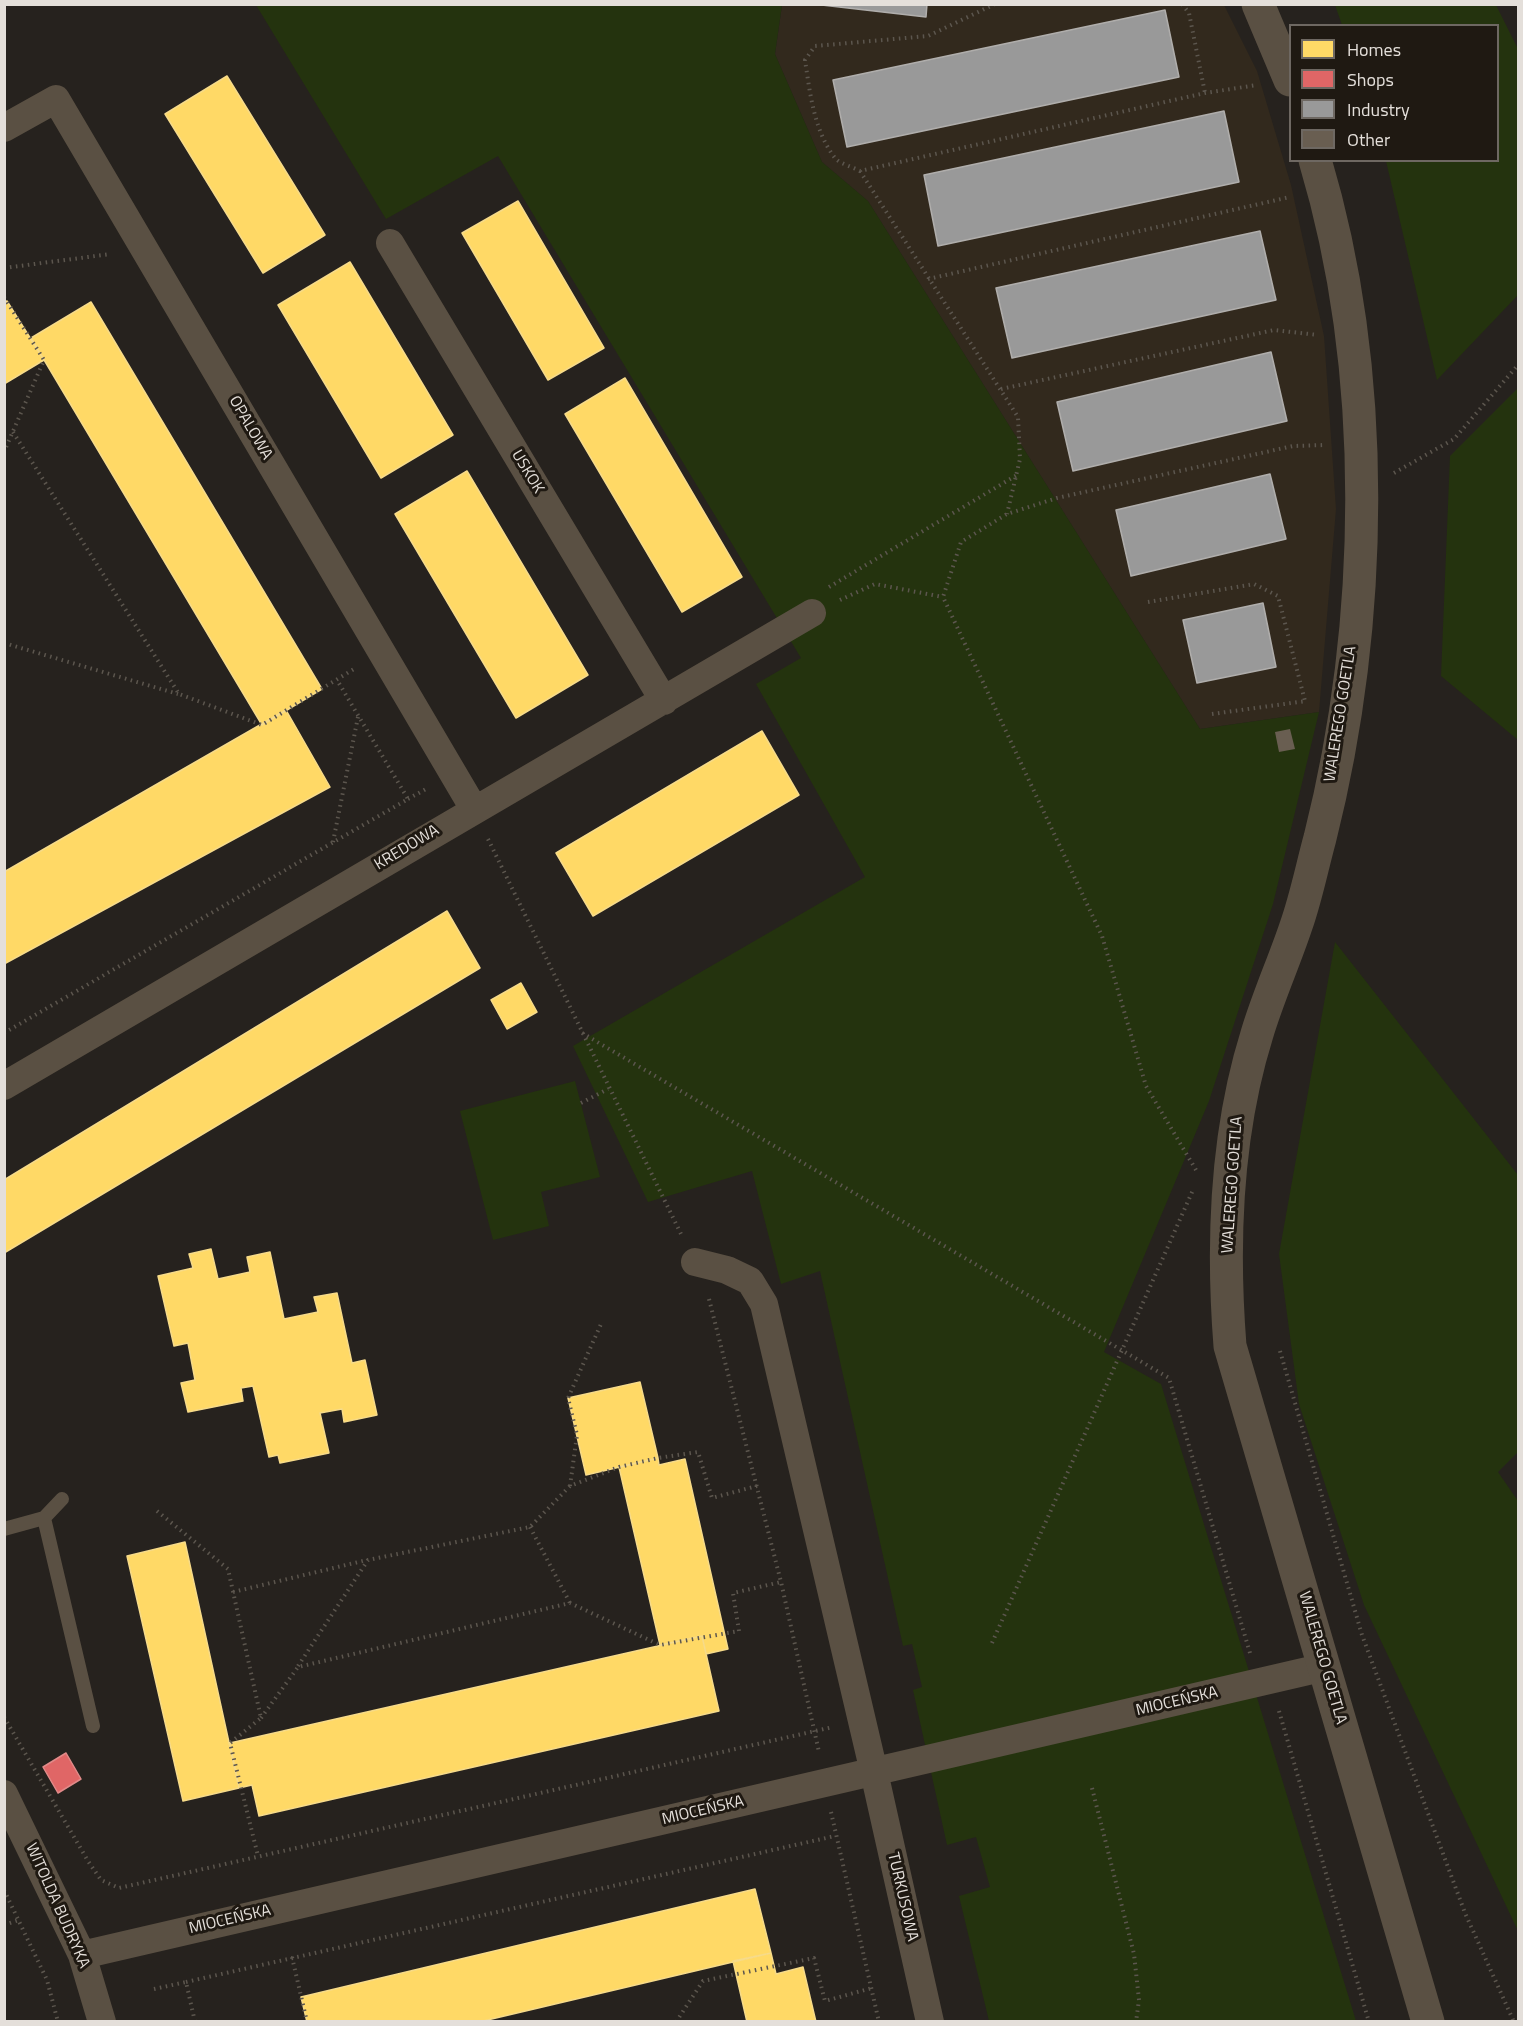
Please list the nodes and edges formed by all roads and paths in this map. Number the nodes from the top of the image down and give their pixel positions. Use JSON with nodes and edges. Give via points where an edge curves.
{"nodes":[{"id":1,"x":995,"y":4,"type":"edge"},
{"id":2,"x":1182,"y":4,"type":"edge"},
{"id":3,"x":1258,"y":4,"type":"edge"},
{"id":4,"x":1289,"y":75,"type":"edge"},
{"id":5,"x":1289,"y":77,"type":"edge"},
{"id":6,"x":1205,"y":93,"type":"junction"},
{"id":7,"x":4,"y":129,"type":"edge"},
{"id":8,"x":860,"y":171,"type":"junction"},
{"id":9,"x":1319,"y":175,"type":"edge"},
{"id":10,"x":390,"y":243,"type":"dead end"},
{"id":11,"x":145,"y":249,"type":"junction"},
{"id":12,"x":4,"y":268,"type":"edge"},
{"id":13,"x":928,"y":279,"type":"junction"},
{"id":14,"x":4,"y":297,"type":"edge"},
{"id":15,"x":1351,"y":332,"type":"junction"},
{"id":16,"x":1518,"y":365,"type":"edge"},
{"id":17,"x":1001,"y":389,"type":"junction"},
{"id":18,"x":13,"y":432,"type":"junction"},
{"id":19,"x":1360,"y":445,"type":"junction"},
{"id":20,"x":4,"y":452,"type":"edge"},
{"id":21,"x":1017,"y":475,"type":"junction"},
{"id":22,"x":1360,"y":492,"type":"junction"},
{"id":23,"x":1007,"y":514,"type":"junction"},
{"id":24,"x":942,"y":597,"type":"junction"},
{"id":25,"x":1148,"y":602,"type":"dead end"},
{"id":26,"x":812,"y":613,"type":"junction"},
{"id":27,"x":4,"y":643,"type":"edge"},
{"id":28,"x":382,"y":653,"type":"junction"},
{"id":29,"x":337,"y":680,"type":"junction"},
{"id":30,"x":179,"y":694,"type":"junction"},
{"id":31,"x":664,"y":701,"type":"junction"},
{"id":32,"x":1305,"y":701,"type":"junction"},
{"id":33,"x":1346,"y":709,"type":"junction"},
{"id":34,"x":1212,"y":714,"type":"dead end"},
{"id":35,"x":358,"y":716,"type":"junction"},
{"id":36,"x":435,"y":783,"type":"dead end"},
{"id":37,"x":408,"y":799,"type":"junction"},
{"id":38,"x":474,"y":809,"type":"junction"},
{"id":39,"x":333,"y":842,"type":"junction"},
{"id":40,"x":4,"y":1033,"type":"edge"},
{"id":41,"x":581,"y":1033,"type":"junction"},
{"id":42,"x":4,"y":1086,"type":"edge"},
{"id":43,"x":608,"y":1089,"type":"junction"},
{"id":44,"x":581,"y":1103,"type":"dead end"},
{"id":45,"x":1199,"y":1175,"type":"dead end"},
{"id":46,"x":1194,"y":1186,"type":"dead end"},
{"id":47,"x":695,"y":1262,"type":"junction"},
{"id":48,"x":601,"y":1324,"type":"dead end"},
{"id":49,"x":1120,"y":1350,"type":"junction"},
{"id":50,"x":1280,"y":1352,"type":"dead end"},
{"id":51,"x":570,"y":1486,"type":"junction"},
{"id":52,"x":757,"y":1486,"type":"junction"},
{"id":53,"x":62,"y":1499,"type":"dead end"},
{"id":54,"x":157,"y":1511,"type":"dead end"},
{"id":55,"x":44,"y":1518,"type":"junction"},
{"id":56,"x":530,"y":1527,"type":"junction"},
{"id":57,"x":4,"y":1529,"type":"edge"},
{"id":58,"x":368,"y":1560,"type":"junction"},
{"id":59,"x":781,"y":1582,"type":"junction"},
{"id":60,"x":233,"y":1592,"type":"junction"},
{"id":61,"x":570,"y":1603,"type":"junction"},
{"id":62,"x":992,"y":1643,"type":"dead end"},
{"id":63,"x":1252,"y":1661,"type":"dead end"},
{"id":64,"x":298,"y":1667,"type":"junction"},
{"id":65,"x":1325,"y":1667,"type":"junction"},
{"id":66,"x":1278,"y":1708,"type":"dead end"},
{"id":67,"x":4,"y":1717,"type":"edge"},
{"id":68,"x":261,"y":1718,"type":"junction"},
{"id":69,"x":93,"y":1726,"type":"dead end"},
{"id":70,"x":814,"y":1731,"type":"junction"},
{"id":71,"x":874,"y":1772,"type":"junction"},
{"id":72,"x":826,"y":1783,"type":"junction"},
{"id":73,"x":1092,"y":1788,"type":"dead end"},
{"id":74,"x":4,"y":1794,"type":"edge"},
{"id":75,"x":835,"y":1836,"type":"junction"},
{"id":76,"x":258,"y":1856,"type":"junction"},
{"id":77,"x":4,"y":1890,"type":"edge"},
{"id":78,"x":19,"y":1920,"type":"junction"},
{"id":79,"x":4,"y":1925,"type":"edge"},
{"id":80,"x":82,"y":1955,"type":"junction"},
{"id":81,"x":292,"y":1957,"type":"junction"},
{"id":82,"x":186,"y":1982,"type":"junction"},
{"id":83,"x":872,"y":1988,"type":"junction"},
{"id":84,"x":154,"y":1989,"type":"dead end"},
{"id":85,"x":58,"y":2022,"type":"edge"},
{"id":86,"x":102,"y":2022,"type":"edge"},
{"id":87,"x":195,"y":2022,"type":"edge"},
{"id":88,"x":307,"y":2022,"type":"edge"},
{"id":89,"x":676,"y":2022,"type":"edge"},
{"id":90,"x":879,"y":2022,"type":"edge"},
{"id":91,"x":930,"y":2022,"type":"edge"},
{"id":92,"x":1136,"y":2022,"type":"edge"},
{"id":93,"x":1369,"y":2022,"type":"edge"},
{"id":94,"x":1428,"y":2022,"type":"edge"},
{"id":95,"x":1514,"y":2022,"type":"edge"}],
"edges":[{"from":1,"to":8,"type":"path","via":[[928,36],[815,46],[805,60],[818,126],[836,160]]},
{"from":2,"to":6,"type":"path","via":[[1189,13]]},
{"from":3,"to":4,"type":"street"},
{"from":5,"to":6,"type":"path","via":[[1248,88]]},
{"from":6,"to":8,"type":"path"},
{"from":7,"to":11,"type":"street","name":"OPALOWA","via":[[56,99]]},
{"from":8,"to":13,"type":"path"},
{"from":9,"to":13,"type":"path"},
{"from":9,"to":15,"type":"street","name":"WALEREGO GOETLA"},
{"from":10,"to":31,"type":"street","name":"USKOK"},
{"from":11,"to":12,"type":"path"},
{"from":11,"to":28,"type":"street","name":"OPALOWA"},
{"from":13,"to":17,"type":"path"},
{"from":14,"to":18,"type":"path","via":[[44,360]]},
{"from":15,"to":17,"type":"path","via":[[1316,335],[1274,330]]},
{"from":15,"to":19,"type":"street","name":"WALEREGO GOETLA"},
{"from":16,"to":22,"type":"path","via":[[1454,440]]},
{"from":17,"to":21,"type":"path","via":[[1018,417]]},
{"from":18,"to":20,"type":"path"},
{"from":18,"to":30,"type":"path"},
{"from":19,"to":22,"type":"street","name":"WALEREGO GOETLA"},
{"from":19,"to":23,"type":"path","via":[[1293,446],[1057,498]]},
{"from":21,"to":23,"type":"path"},
{"from":21,"to":26,"type":"path","via":[[830,585]]},
{"from":22,"to":33,"type":"street","name":"WALEREGO GOETLA","via":[[1356,607]]},
{"from":23,"to":24,"type":"path","via":[[961,542]]},
{"from":24,"to":26,"type":"path","via":[[875,584]]},
{"from":24,"to":45,"type":"path","via":[[1102,936],[1146,1086]]},
{"from":25,"to":32,"type":"path","via":[[1254,584],[1278,596]]},
{"from":26,"to":31,"type":"street","name":"KREDOWA"},
{"from":27,"to":30,"type":"path"},
{"from":28,"to":29,"type":"path"},
{"from":28,"to":38,"type":"street","name":"OPALOWA"},
{"from":29,"to":30,"type":"path","via":[[262,725]]},
{"from":29,"to":35,"type":"path"},
{"from":31,"to":38,"type":"street","name":"KREDOWA"},
{"from":32,"to":33,"type":"path"},
{"from":32,"to":34,"type":"path"},
{"from":33,"to":65,"type":"street","name":"WALEREGO GOETLA","via":[[1321,835],[1298,922],[1257,1034],[1238,1108],[1226,1299],[1230,1347]]},
{"from":35,"to":37,"type":"path"},
{"from":35,"to":39,"type":"path"},
{"from":36,"to":37,"type":"path"},
{"from":37,"to":39,"type":"path"},
{"from":38,"to":41,"type":"path"},
{"from":38,"to":42,"type":"street","name":"KREDOWA"},
{"from":39,"to":40,"type":"path"},
{"from":41,"to":43,"type":"path"},
{"from":41,"to":49,"type":"path"},
{"from":43,"to":44,"type":"path"},
{"from":43,"to":47,"type":"path"},
{"from":46,"to":49,"type":"path"},
{"from":47,"to":52,"type":"path","via":[[715,1314]]},
{"from":47,"to":71,"type":"street","name":"TURKUSOWA","via":[[750,1281],[764,1304]]},
{"from":48,"to":51,"type":"path","via":[[568,1398],[577,1435]]},
{"from":49,"to":62,"type":"path"},
{"from":49,"to":63,"type":"path","via":[[1169,1378]]},
{"from":50,"to":95,"type":"path","via":[[1362,1635],[1465,1913]]},
{"from":51,"to":52,"type":"path","via":[[619,1467],[698,1452],[712,1498]]},
{"from":51,"to":56,"type":"path"},
{"from":52,"to":59,"type":"path"},
{"from":53,"to":55,"type":"lane"},
{"from":54,"to":60,"type":"path","via":[[228,1569]]},
{"from":55,"to":57,"type":"lane"},
{"from":55,"to":69,"type":"lane"},
{"from":56,"to":58,"type":"path"},
{"from":56,"to":61,"type":"path"},
{"from":58,"to":60,"type":"path"},
{"from":58,"to":64,"type":"path"},
{"from":59,"to":61,"type":"path","via":[[733,1593],[739,1632],[660,1645]]},
{"from":59,"to":70,"type":"path"},
{"from":60,"to":68,"type":"path"},
{"from":61,"to":64,"type":"path"},
{"from":64,"to":68,"type":"path"},
{"from":65,"to":71,"type":"street","name":"MIOCEŃSKA"},
{"from":65,"to":94,"type":"street","name":"WALEREGO GOETLA"},
{"from":66,"to":93,"type":"path"},
{"from":67,"to":76,"type":"path","via":[[88,1861],[109,1885],[130,1887]]},
{"from":68,"to":76,"type":"path","via":[[230,1743]]},
{"from":70,"to":72,"type":"path"},
{"from":70,"to":76,"type":"path"},
{"from":71,"to":72,"type":"street","name":"MIOCEŃSKA"},
{"from":71,"to":91,"type":"street","name":"TURKUSOWA"},
{"from":72,"to":75,"type":"path"},
{"from":72,"to":80,"type":"street","name":"MIOCEŃSKA"},
{"from":73,"to":92,"type":"path","via":[[1134,1954],[1139,2000]]},
{"from":74,"to":80,"type":"street","name":"WITOLDA BUDRYKA"},
{"from":75,"to":81,"type":"path"},
{"from":75,"to":83,"type":"path"},
{"from":77,"to":78,"type":"path"},
{"from":78,"to":79,"type":"path"},
{"from":78,"to":85,"type":"path","via":[[47,1980]]},
{"from":80,"to":86,"type":"street","name":"WITOLDA BUDRYKA"},
{"from":81,"to":82,"type":"path"},
{"from":81,"to":88,"type":"path"},
{"from":82,"to":84,"type":"path"},
{"from":82,"to":87,"type":"path"},
{"from":83,"to":89,"type":"path","via":[[825,2001],[814,1958],[703,1981]]},
{"from":83,"to":90,"type":"path"}]}
